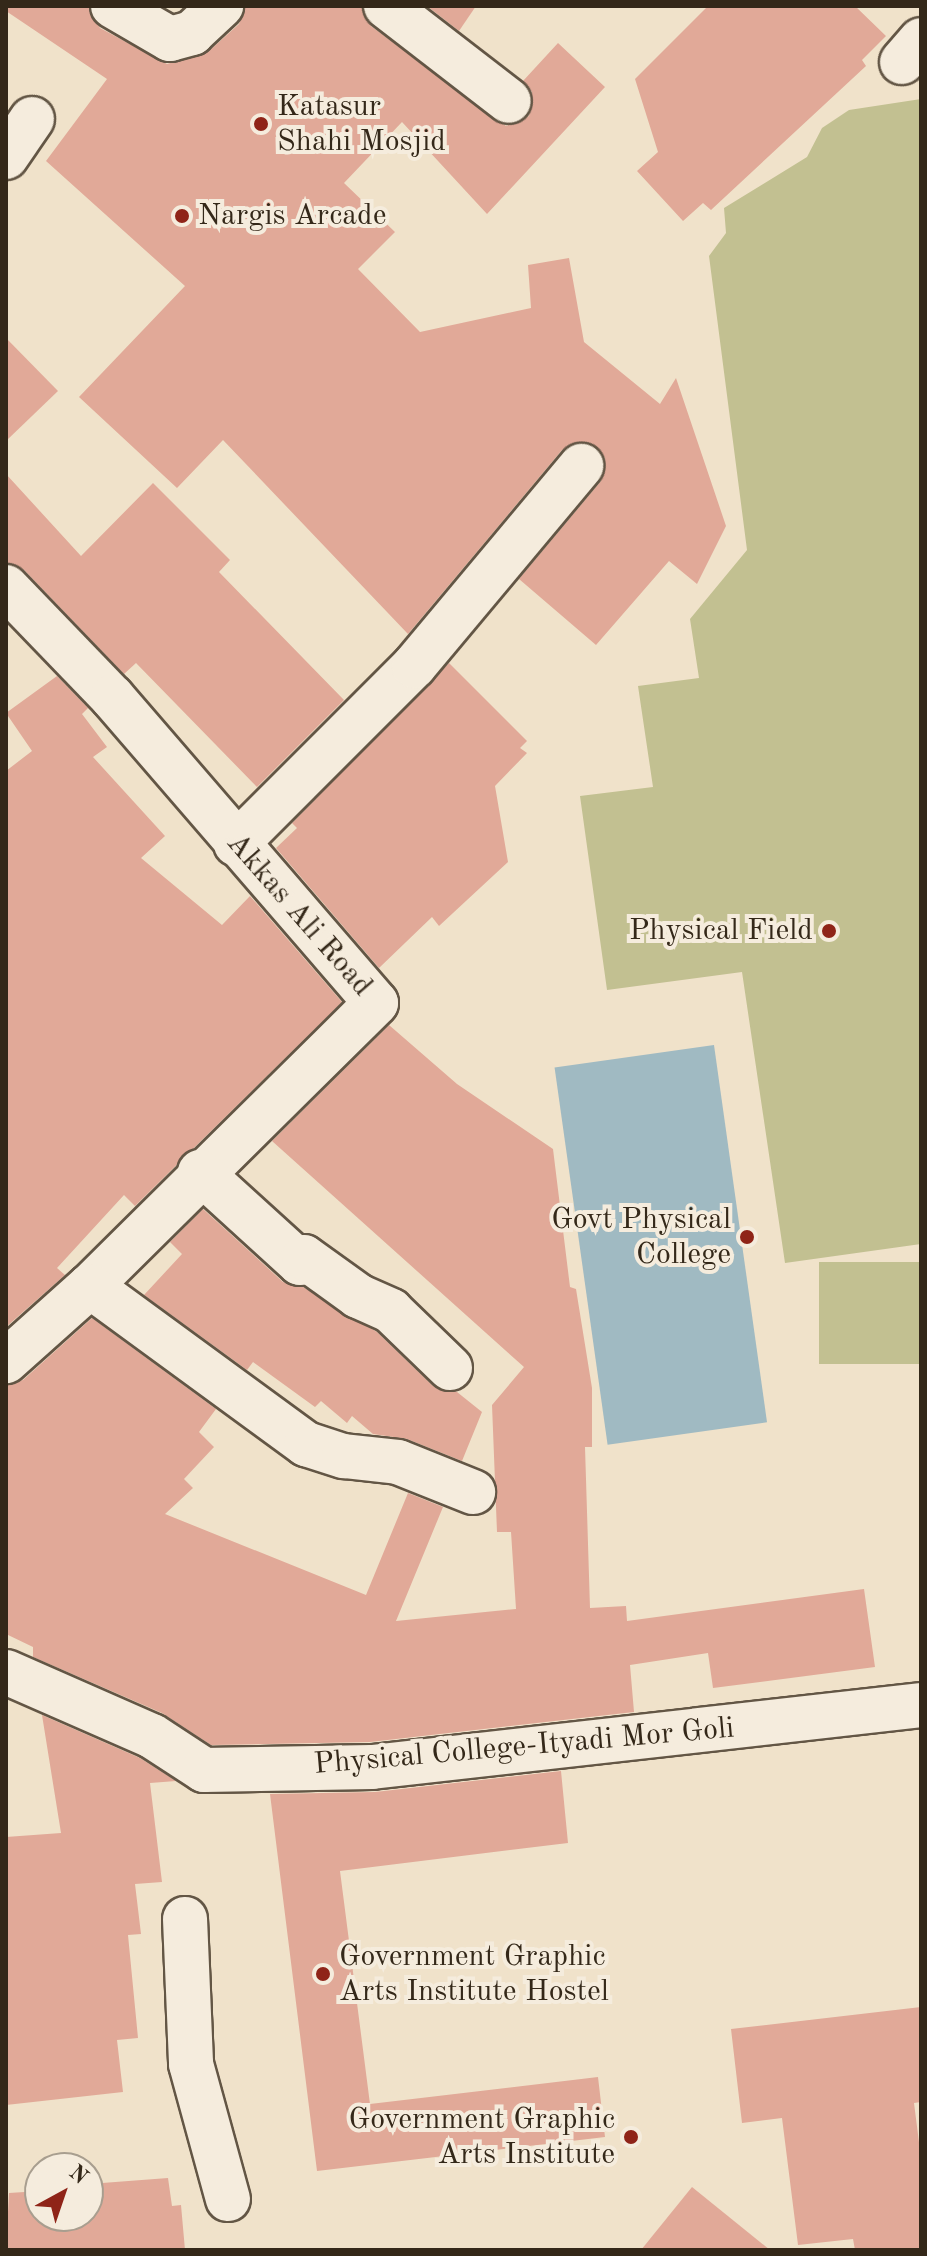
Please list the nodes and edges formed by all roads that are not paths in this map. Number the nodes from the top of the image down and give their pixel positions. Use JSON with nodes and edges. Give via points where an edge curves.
{"nodes":[{"id":1,"x":113,"y":6,"type":"edge"},
{"id":2,"x":221,"y":6,"type":"edge"},
{"id":3,"x":386,"y":6,"type":"edge"},
{"id":4,"x":910,"y":6,"type":"edge"},
{"id":5,"x":921,"y":17,"type":"edge"},
{"id":6,"x":509,"y":101,"type":"dead end"},
{"id":7,"x":32,"y":119,"type":"dead end"},
{"id":8,"x":6,"y":157,"type":"edge"},
{"id":9,"x":581,"y":466,"type":"dead end"},
{"id":10,"x":6,"y":587,"type":"edge"},
{"id":11,"x":236,"y":844,"type":"junction"},
{"id":12,"x":200,"y":1172,"type":"junction"},
{"id":13,"x":90,"y":1286,"type":"junction"},
{"id":14,"x":6,"y":1361,"type":"edge"},
{"id":15,"x":450,"y":1368,"type":"dead end"},
{"id":16,"x":473,"y":1492,"type":"dead end"},
{"id":17,"x":6,"y":1672,"type":"edge"},
{"id":18,"x":921,"y":1705,"type":"edge"},
{"id":19,"x":185,"y":1919,"type":"dead end"},
{"id":20,"x":228,"y":2199,"type":"dead end"}],
"edges":[{"from":1,"to":2,"type":"street","via":[[170,39],[192,33]]},
{"from":3,"to":6,"type":"street"},
{"from":4,"to":5,"type":"street"},
{"from":7,"to":8,"type":"street"},
{"from":9,"to":11,"type":"street","via":[[414,666]]},
{"from":10,"to":11,"type":"street","name":"Akkas Ali Road","via":[[112,697]]},
{"from":11,"to":12,"type":"street","name":"Akkas Ali Road","via":[[376,1003]]},
{"from":12,"to":13,"type":"street","name":"Akkas Ali Road"},
{"from":12,"to":15,"type":"street","via":[[300,1263],[304,1257],[358,1296],[391,1311]]},
{"from":13,"to":14,"type":"street","name":"Akkas Ali Road"},
{"from":13,"to":16,"type":"street","via":[[306,1444],[344,1456],[398,1462]]},
{"from":17,"to":18,"type":"street","name":"Physical College-Ityadi Mor Goli","via":[[152,1736],[204,1770],[372,1767]]},
{"from":19,"to":20,"type":"street","via":[[191,2064]]}]}
